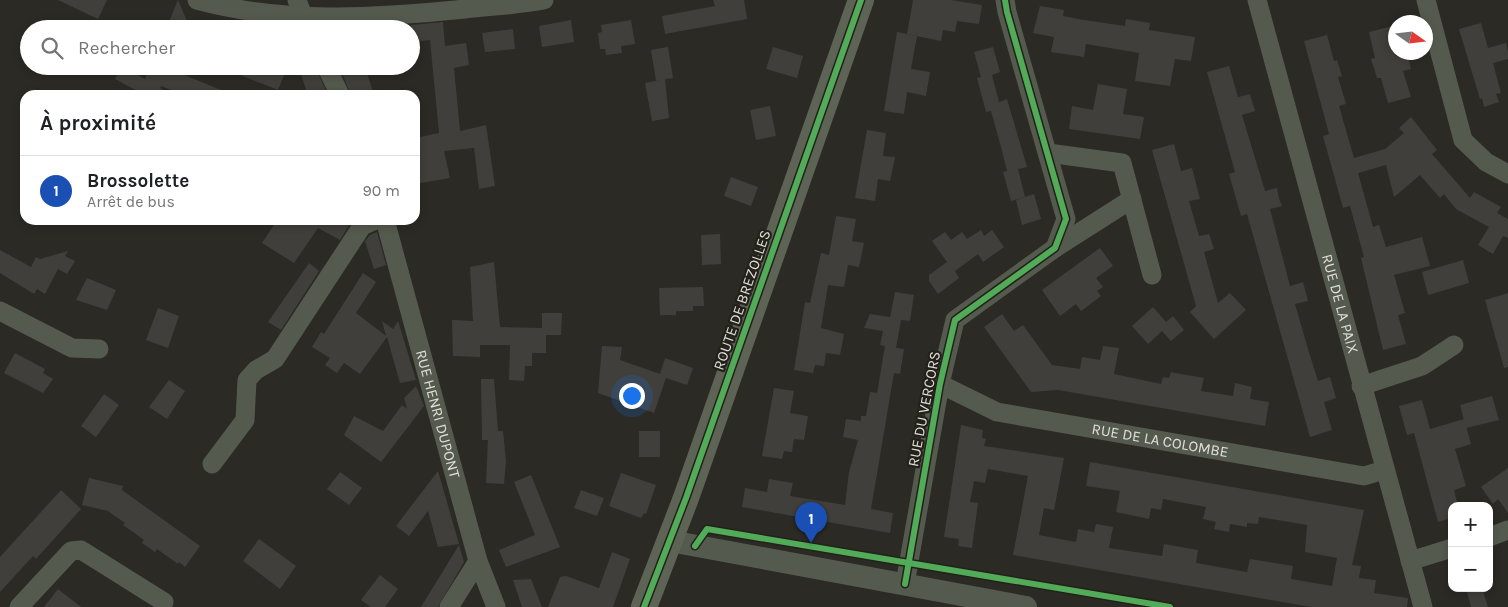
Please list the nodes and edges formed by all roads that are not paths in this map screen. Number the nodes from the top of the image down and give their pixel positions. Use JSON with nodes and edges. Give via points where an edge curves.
{"nodes":[{"id":1,"x":197,"y":0,"type":"edge"},
{"id":2,"x":544,"y":0,"type":"edge"},
{"id":3,"x":861,"y":0,"type":"edge"},
{"id":4,"x":1006,"y":0,"type":"edge"},
{"id":5,"x":1257,"y":0,"type":"edge"},
{"id":6,"x":1426,"y":0,"type":"edge"},
{"id":7,"x":302,"y":15,"type":"edge"},
{"id":8,"x":330,"y":75,"type":"edge"},
{"id":9,"x":338,"y":90,"type":"edge"},
{"id":10,"x":1048,"y":154,"type":"junction"},
{"id":11,"x":1508,"y":174,"type":"edge"},
{"id":12,"x":1132,"y":199,"type":"junction"},
{"id":13,"x":364,"y":225,"type":"edge"},
{"id":14,"x":386,"y":225,"type":"edge"},
{"id":15,"x":1055,"y":248,"type":"junction"},
{"id":16,"x":1152,"y":275,"type":"dead end"},
{"id":17,"x":0,"y":311,"type":"edge"},
{"id":18,"x":1454,"y":345,"type":"dead end"},
{"id":19,"x":99,"y":350,"type":"dead end"},
{"id":20,"x":940,"y":384,"type":"junction"},
{"id":21,"x":1362,"y":386,"type":"junction"},
{"id":22,"x":212,"y":464,"type":"dead end"},
{"id":23,"x":1384,"y":470,"type":"junction"},
{"id":24,"x":1508,"y":530,"type":"edge"},
{"id":25,"x":1493,"y":536,"type":"edge"},
{"id":26,"x":670,"y":541,"type":"junction"},
{"id":27,"x":1448,"y":549,"type":"edge"},
{"id":28,"x":478,"y":561,"type":"junction"},
{"id":29,"x":1410,"y":561,"type":"junction"},
{"id":30,"x":905,"y":584,"type":"junction"},
{"id":31,"x":164,"y":602,"type":"dead end"},
{"id":32,"x":19,"y":607,"type":"edge"},
{"id":33,"x":448,"y":607,"type":"edge"},
{"id":34,"x":496,"y":607,"type":"edge"},
{"id":35,"x":644,"y":607,"type":"edge"},
{"id":36,"x":1024,"y":607,"type":"edge"},
{"id":37,"x":1423,"y":607,"type":"edge"}],
"edges":[{"from":1,"to":7,"type":"street","via":[[230,9]]},
{"from":2,"to":7,"type":"street","via":[[383,17]]},
{"from":3,"to":26,"type":"main road","name":"ROUTE DE BREZOLLES"},
{"from":4,"to":10,"type":"street"},
{"from":5,"to":21,"type":"street","name":"RUE DE LA PAIX"},
{"from":6,"to":11,"type":"street","via":[[1463,140],[1486,162]]},
{"from":8,"to":9,"type":"street"},
{"from":10,"to":12,"type":"street","via":[[1122,163]]},
{"from":10,"to":15,"type":"street","via":[[1066,218]]},
{"from":12,"to":15,"type":"street","name":"RUE DU VERCORS"},
{"from":12,"to":16,"type":"street"},
{"from":13,"to":22,"type":"street","via":[[275,359],[256,370],[247,380],[245,420]]},
{"from":14,"to":28,"type":"street","name":"RUE HENRI DUPONT"},
{"from":15,"to":20,"type":"street","name":"RUE DU VERCORS","via":[[955,320]]},
{"from":17,"to":19,"type":"street","via":[[72,348]]},
{"from":18,"to":21,"type":"street","via":[[1422,366]]},
{"from":20,"to":23,"type":"street","name":"RUE DE LA COLOMBE","via":[[997,412],[1364,476]]},
{"from":20,"to":30,"type":"street","name":"RUE DU VERCORS"},
{"from":21,"to":23,"type":"street","name":"RUE DE LA PAIX"},
{"from":23,"to":29,"type":"street","name":"RUE DE LA PAIX"},
{"from":24,"to":25,"type":"street"},
{"from":26,"to":30,"type":"street"},
{"from":26,"to":35,"type":"main road","name":"ROUTE DE BREZOLLES"},
{"from":27,"to":29,"type":"street"},
{"from":28,"to":33,"type":"street"},
{"from":28,"to":34,"type":"street","name":"RUE HENRI DUPONT"},
{"from":29,"to":37,"type":"street","name":"RUE DE LA PAIX"},
{"from":30,"to":36,"type":"street"},
{"from":31,"to":32,"type":"street","via":[[81,550],[71,551]]}]}
